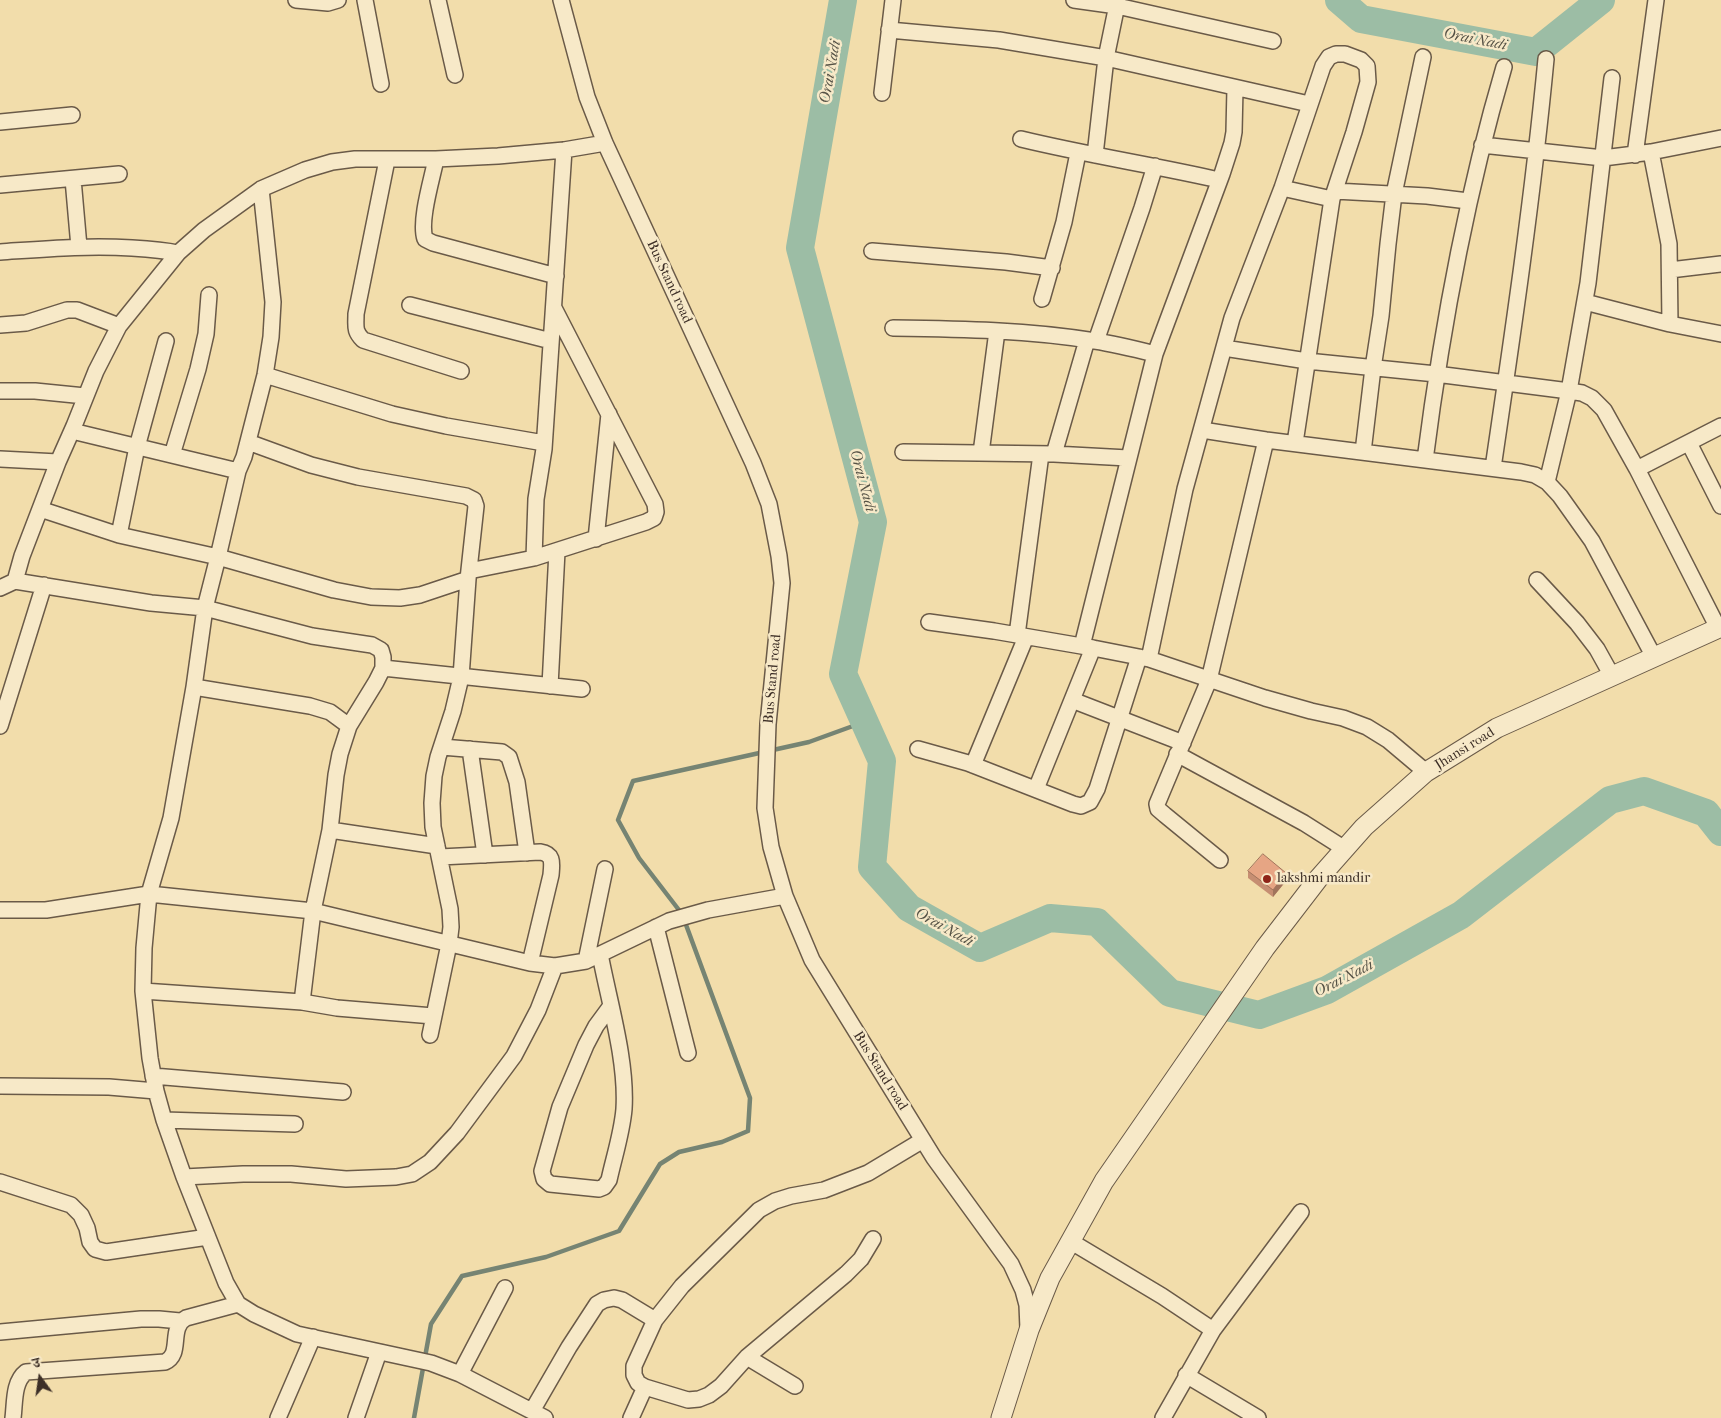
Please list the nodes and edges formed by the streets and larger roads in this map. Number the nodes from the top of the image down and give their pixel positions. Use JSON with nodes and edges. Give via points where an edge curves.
{"nodes":[{"id":1,"x":296,"y":0,"type":"edge"},
{"id":2,"x":338,"y":0,"type":"edge"},
{"id":3,"x":365,"y":0,"type":"edge"},
{"id":4,"x":438,"y":0,"type":"edge"},
{"id":5,"x":561,"y":0,"type":"edge"},
{"id":6,"x":892,"y":0,"type":"edge"},
{"id":7,"x":1074,"y":0,"type":"edge"},
{"id":8,"x":1656,"y":0,"type":"edge"},
{"id":9,"x":1117,"y":3,"type":"edge"},
{"id":10,"x":889,"y":30,"type":"junction"},
{"id":11,"x":1273,"y":41,"type":"dead end"},
{"id":12,"x":1422,"y":57,"type":"dead end"},
{"id":13,"x":1106,"y":58,"type":"junction"},
{"id":14,"x":1546,"y":59,"type":"dead end"},
{"id":15,"x":1504,"y":68,"type":"dead end"},
{"id":16,"x":456,"y":74,"type":"dead end"},
{"id":17,"x":1612,"y":78,"type":"dead end"},
{"id":18,"x":382,"y":84,"type":"dead end"},
{"id":19,"x":1235,"y":88,"type":"junction"},
{"id":20,"x":882,"y":93,"type":"dead end"},
{"id":21,"x":1309,"y":104,"type":"junction"},
{"id":22,"x":72,"y":116,"type":"dead end"},
{"id":23,"x":0,"y":122,"type":"edge"},
{"id":24,"x":1721,"y":138,"type":"edge"},
{"id":25,"x":1021,"y":139,"type":"dead end"},
{"id":26,"x":605,"y":144,"type":"junction"},
{"id":27,"x":1482,"y":145,"type":"junction"},
{"id":28,"x":564,"y":150,"type":"junction"},
{"id":29,"x":1537,"y":152,"type":"junction"},
{"id":30,"x":1651,"y":152,"type":"junction"},
{"id":31,"x":1078,"y":153,"type":"junction"},
{"id":32,"x":1635,"y":154,"type":"junction"},
{"id":33,"x":1095,"y":155,"type":"junction"},
{"id":34,"x":1603,"y":158,"type":"junction"},
{"id":35,"x":436,"y":159,"type":"junction"},
{"id":36,"x":387,"y":160,"type":"junction"},
{"id":37,"x":1155,"y":166,"type":"junction"},
{"id":38,"x":119,"y":174,"type":"dead end"},
{"id":39,"x":73,"y":179,"type":"junction"},
{"id":40,"x":1219,"y":180,"type":"junction"},
{"id":41,"x":0,"y":185,"type":"edge"},
{"id":42,"x":1282,"y":188,"type":"junction"},
{"id":43,"x":261,"y":189,"type":"junction"},
{"id":44,"x":1394,"y":194,"type":"junction"},
{"id":45,"x":1333,"y":195,"type":"junction"},
{"id":46,"x":1468,"y":201,"type":"junction"},
{"id":47,"x":79,"y":247,"type":"junction"},
{"id":48,"x":872,"y":251,"type":"dead end"},
{"id":49,"x":0,"y":252,"type":"edge"},
{"id":50,"x":178,"y":254,"type":"junction"},
{"id":51,"x":1721,"y":264,"type":"edge"},
{"id":52,"x":1052,"y":268,"type":"junction"},
{"id":53,"x":1670,"y":270,"type":"junction"},
{"id":54,"x":556,"y":276,"type":"junction"},
{"id":55,"x":209,"y":295,"type":"dead end"},
{"id":56,"x":1042,"y":299,"type":"dead end"},
{"id":57,"x":1585,"y":302,"type":"junction"},
{"id":58,"x":410,"y":305,"type":"dead end"},
{"id":59,"x":554,"y":308,"type":"junction"},
{"id":60,"x":1670,"y":324,"type":"junction"},
{"id":61,"x":0,"y":325,"type":"edge"},
{"id":62,"x":119,"y":326,"type":"junction"},
{"id":63,"x":893,"y":328,"type":"dead end"},
{"id":64,"x":996,"y":331,"type":"junction"},
{"id":65,"x":1721,"y":334,"type":"edge"},
{"id":66,"x":166,"y":340,"type":"dead end"},
{"id":67,"x":1092,"y":340,"type":"junction"},
{"id":68,"x":551,"y":341,"type":"junction"},
{"id":69,"x":1224,"y":348,"type":"junction"},
{"id":70,"x":1155,"y":354,"type":"junction"},
{"id":71,"x":1307,"y":361,"type":"junction"},
{"id":72,"x":1373,"y":368,"type":"junction"},
{"id":73,"x":461,"y":371,"type":"dead end"},
{"id":74,"x":1436,"y":374,"type":"junction"},
{"id":75,"x":265,"y":375,"type":"junction"},
{"id":76,"x":1505,"y":383,"type":"junction"},
{"id":77,"x":0,"y":391,"type":"edge"},
{"id":78,"x":1569,"y":391,"type":"junction"},
{"id":79,"x":85,"y":396,"type":"junction"},
{"id":80,"x":609,"y":414,"type":"junction"},
{"id":81,"x":1721,"y":426,"type":"edge"},
{"id":82,"x":1202,"y":430,"type":"junction"},
{"id":83,"x":72,"y":431,"type":"junction"},
{"id":84,"x":1266,"y":440,"type":"junction"},
{"id":85,"x":248,"y":442,"type":"junction"},
{"id":86,"x":544,"y":443,"type":"junction"},
{"id":87,"x":1294,"y":443,"type":"junction"},
{"id":88,"x":1688,"y":443,"type":"junction"},
{"id":89,"x":137,"y":447,"type":"junction"},
{"id":90,"x":903,"y":452,"type":"dead end"},
{"id":91,"x":1363,"y":452,"type":"junction"},
{"id":92,"x":981,"y":453,"type":"junction"},
{"id":93,"x":1048,"y":454,"type":"junction"},
{"id":94,"x":172,"y":455,"type":"junction"},
{"id":95,"x":1128,"y":458,"type":"junction"},
{"id":96,"x":0,"y":459,"type":"edge"},
{"id":97,"x":1425,"y":460,"type":"junction"},
{"id":98,"x":58,"y":462,"type":"junction"},
{"id":99,"x":1492,"y":468,"type":"junction"},
{"id":100,"x":1637,"y":469,"type":"junction"},
{"id":101,"x":238,"y":471,"type":"junction"},
{"id":102,"x":1547,"y":482,"type":"junction"},
{"id":103,"x":1721,"y":506,"type":"edge"},
{"id":104,"x":40,"y":509,"type":"junction"},
{"id":105,"x":119,"y":535,"type":"junction"},
{"id":106,"x":596,"y":539,"type":"junction"},
{"id":107,"x":557,"y":551,"type":"junction"},
{"id":108,"x":218,"y":557,"type":"junction"},
{"id":109,"x":534,"y":558,"type":"junction"},
{"id":110,"x":468,"y":575,"type":"junction"},
{"id":111,"x":1537,"y":580,"type":"dead end"},
{"id":112,"x":15,"y":581,"type":"junction"},
{"id":113,"x":44,"y":585,"type":"junction"},
{"id":114,"x":0,"y":588,"type":"edge"},
{"id":115,"x":205,"y":608,"type":"junction"},
{"id":116,"x":929,"y":622,"type":"dead end"},
{"id":117,"x":1720,"y":627,"type":"edge"},
{"id":118,"x":1022,"y":636,"type":"junction"},
{"id":119,"x":1088,"y":647,"type":"junction"},
{"id":120,"x":1654,"y":657,"type":"junction"},
{"id":121,"x":1144,"y":658,"type":"junction"},
{"id":122,"x":383,"y":668,"type":"junction"},
{"id":123,"x":1612,"y":676,"type":"junction"},
{"id":124,"x":461,"y":677,"type":"junction"},
{"id":125,"x":1209,"y":680,"type":"junction"},
{"id":126,"x":550,"y":686,"type":"junction"},
{"id":127,"x":194,"y":687,"type":"junction"},
{"id":128,"x":582,"y":690,"type":"dead end"},
{"id":129,"x":1072,"y":700,"type":"junction"},
{"id":130,"x":1120,"y":719,"type":"junction"},
{"id":131,"x":0,"y":726,"type":"edge"},
{"id":132,"x":349,"y":726,"type":"junction"},
{"id":133,"x":442,"y":747,"type":"junction"},
{"id":134,"x":470,"y":749,"type":"junction"},
{"id":135,"x":918,"y":749,"type":"dead end"},
{"id":136,"x":1180,"y":749,"type":"junction"},
{"id":137,"x":973,"y":765,"type":"junction"},
{"id":138,"x":1426,"y":772,"type":"junction"},
{"id":139,"x":1036,"y":789,"type":"junction"},
{"id":140,"x":330,"y":830,"type":"junction"},
{"id":141,"x":1345,"y":849,"type":"junction"},
{"id":142,"x":439,"y":852,"type":"junction"},
{"id":143,"x":527,"y":853,"type":"junction"},
{"id":144,"x":485,"y":855,"type":"junction"},
{"id":145,"x":1220,"y":860,"type":"dead end"},
{"id":146,"x":605,"y":869,"type":"dead end"},
{"id":147,"x":149,"y":894,"type":"junction"},
{"id":148,"x":785,"y":896,"type":"junction"},
{"id":149,"x":0,"y":910,"type":"edge"},
{"id":150,"x":313,"y":911,"type":"junction"},
{"id":151,"x":662,"y":924,"type":"junction"},
{"id":152,"x":449,"y":944,"type":"junction"},
{"id":153,"x":593,"y":958,"type":"junction"},
{"id":154,"x":530,"y":963,"type":"junction"},
{"id":155,"x":555,"y":966,"type":"junction"},
{"id":156,"x":143,"y":991,"type":"junction"},
{"id":157,"x":302,"y":1002,"type":"junction"},
{"id":158,"x":610,"y":1007,"type":"junction"},
{"id":159,"x":433,"y":1016,"type":"junction"},
{"id":160,"x":430,"y":1035,"type":"dead end"},
{"id":161,"x":688,"y":1053,"type":"dead end"},
{"id":162,"x":153,"y":1076,"type":"junction"},
{"id":163,"x":0,"y":1086,"type":"edge"},
{"id":164,"x":156,"y":1091,"type":"junction"},
{"id":165,"x":343,"y":1092,"type":"dead end"},
{"id":166,"x":164,"y":1120,"type":"junction"},
{"id":167,"x":295,"y":1124,"type":"dead end"},
{"id":168,"x":923,"y":1140,"type":"junction"},
{"id":169,"x":184,"y":1177,"type":"junction"},
{"id":170,"x":0,"y":1182,"type":"edge"},
{"id":171,"x":1301,"y":1212,"type":"dead end"},
{"id":172,"x":208,"y":1237,"type":"junction"},
{"id":173,"x":873,"y":1239,"type":"dead end"},
{"id":174,"x":1070,"y":1241,"type":"junction"},
{"id":175,"x":505,"y":1288,"type":"dead end"},
{"id":176,"x":238,"y":1304,"type":"junction"},
{"id":177,"x":655,"y":1320,"type":"junction"},
{"id":178,"x":180,"y":1322,"type":"junction"},
{"id":179,"x":1029,"y":1330,"type":"junction"},
{"id":180,"x":1213,"y":1330,"type":"junction"},
{"id":181,"x":0,"y":1332,"type":"edge"},
{"id":182,"x":312,"y":1337,"type":"junction"},
{"id":183,"x":379,"y":1352,"type":"junction"},
{"id":184,"x":747,"y":1357,"type":"junction"},
{"id":185,"x":460,"y":1374,"type":"junction"},
{"id":186,"x":1186,"y":1375,"type":"junction"},
{"id":187,"x":795,"y":1386,"type":"dead end"},
{"id":188,"x":645,"y":1387,"type":"junction"},
{"id":189,"x":527,"y":1413,"type":"edge"},
{"id":190,"x":13,"y":1418,"type":"edge"},
{"id":191,"x":278,"y":1418,"type":"edge"},
{"id":192,"x":356,"y":1418,"type":"edge"},
{"id":193,"x":631,"y":1418,"type":"edge"},
{"id":194,"x":1001,"y":1418,"type":"edge"},
{"id":195,"x":1163,"y":1418,"type":"edge"},
{"id":196,"x":1258,"y":1418,"type":"edge"}],
"edges":[{"from":1,"to":2,"type":"street","via":[[321,3]]},
{"from":3,"to":18,"type":"street"},
{"from":4,"to":16,"type":"street"},
{"from":5,"to":26,"type":"street","name":"Bus Stand road","via":[[587,97]]},
{"from":6,"to":10,"type":"street"},
{"from":7,"to":9,"type":"street"},
{"from":8,"to":32,"type":"street"},
{"from":9,"to":11,"type":"street"},
{"from":9,"to":13,"type":"street"},
{"from":10,"to":13,"type":"street","via":[[999,40]]},
{"from":10,"to":20,"type":"street"},
{"from":12,"to":44,"type":"street"},
{"from":13,"to":19,"type":"street"},
{"from":13,"to":33,"type":"street"},
{"from":14,"to":29,"type":"street"},
{"from":15,"to":27,"type":"street"},
{"from":17,"to":34,"type":"street"},
{"from":19,"to":21,"type":"street"},
{"from":19,"to":40,"type":"street","via":[[1234,132]]},
{"from":21,"to":42,"type":"street"},
{"from":21,"to":45,"type":"street","via":[[1329,57],[1345,54],[1362,60],[1367,66],[1368,82]]},
{"from":22,"to":23,"type":"street"},
{"from":24,"to":30,"type":"street"},
{"from":25,"to":31,"type":"street"},
{"from":26,"to":28,"type":"street"},
{"from":26,"to":148,"type":"street","name":"Bus Stand road","via":[[769,504],[782,583],[768,724],[765,808],[771,846]]},
{"from":27,"to":29,"type":"street"},
{"from":27,"to":46,"type":"street"},
{"from":28,"to":35,"type":"street"},
{"from":28,"to":54,"type":"street"},
{"from":29,"to":34,"type":"street"},
{"from":29,"to":76,"type":"street"},
{"from":30,"to":32,"type":"street"},
{"from":30,"to":53,"type":"street","via":[[1669,244]]},
{"from":31,"to":33,"type":"street"},
{"from":31,"to":52,"type":"street"},
{"from":32,"to":34,"type":"street"},
{"from":33,"to":37,"type":"street"},
{"from":34,"to":57,"type":"street"},
{"from":35,"to":36,"type":"street"},
{"from":35,"to":54,"type":"street","via":[[424,220],[425,239]]},
{"from":36,"to":43,"type":"street","via":[[332,162]]},
{"from":36,"to":73,"type":"street","via":[[356,314],[357,335],[363,340]]},
{"from":37,"to":40,"type":"street"},
{"from":37,"to":67,"type":"street"},
{"from":38,"to":39,"type":"street"},
{"from":39,"to":41,"type":"street"},
{"from":39,"to":47,"type":"street"},
{"from":40,"to":70,"type":"street"},
{"from":42,"to":45,"type":"street"},
{"from":42,"to":69,"type":"street","via":[[1232,318]]},
{"from":43,"to":50,"type":"street","via":[[204,230]]},
{"from":43,"to":75,"type":"street","via":[[273,302]]},
{"from":44,"to":45,"type":"street"},
{"from":44,"to":46,"type":"street"},
{"from":44,"to":72,"type":"street"},
{"from":45,"to":71,"type":"street"},
{"from":46,"to":74,"type":"street"},
{"from":47,"to":49,"type":"street"},
{"from":47,"to":50,"type":"street"},
{"from":48,"to":52,"type":"street"},
{"from":50,"to":62,"type":"street"},
{"from":51,"to":53,"type":"street"},
{"from":52,"to":56,"type":"street"},
{"from":53,"to":60,"type":"street"},
{"from":54,"to":59,"type":"street"},
{"from":55,"to":94,"type":"street","via":[[200,360]]},
{"from":57,"to":60,"type":"street"},
{"from":57,"to":78,"type":"street"},
{"from":58,"to":68,"type":"street"},
{"from":59,"to":68,"type":"street"},
{"from":59,"to":80,"type":"street"},
{"from":60,"to":65,"type":"street"},
{"from":61,"to":62,"type":"street","via":[[26,323],[77,310]]},
{"from":62,"to":79,"type":"street"},
{"from":63,"to":64,"type":"street"},
{"from":64,"to":67,"type":"street"},
{"from":64,"to":92,"type":"street"},
{"from":66,"to":89,"type":"street"},
{"from":67,"to":70,"type":"street"},
{"from":67,"to":93,"type":"street"},
{"from":68,"to":86,"type":"street"},
{"from":69,"to":71,"type":"street"},
{"from":69,"to":82,"type":"street"},
{"from":70,"to":95,"type":"street"},
{"from":71,"to":72,"type":"street"},
{"from":71,"to":87,"type":"street"},
{"from":72,"to":74,"type":"street"},
{"from":72,"to":91,"type":"street"},
{"from":74,"to":76,"type":"street"},
{"from":74,"to":97,"type":"street"},
{"from":75,"to":85,"type":"street"},
{"from":75,"to":86,"type":"street","via":[[392,414]]},
{"from":76,"to":78,"type":"street"},
{"from":76,"to":99,"type":"street"},
{"from":77,"to":79,"type":"street"},
{"from":78,"to":100,"type":"street","via":[[1592,398],[1604,410]]},
{"from":78,"to":102,"type":"street"},
{"from":79,"to":83,"type":"street"},
{"from":80,"to":106,"type":"street"},
{"from":80,"to":106,"type":"street","via":[[655,504],[656,512],[654,518],[646,522]]},
{"from":81,"to":88,"type":"street"},
{"from":82,"to":84,"type":"street"},
{"from":82,"to":121,"type":"street"},
{"from":83,"to":89,"type":"street"},
{"from":83,"to":98,"type":"street"},
{"from":84,"to":87,"type":"street"},
{"from":84,"to":125,"type":"street"},
{"from":85,"to":101,"type":"street"},
{"from":85,"to":110,"type":"street","via":[[311,465],[474,500],[476,516]]},
{"from":86,"to":109,"type":"street","via":[[536,499]]},
{"from":87,"to":91,"type":"street"},
{"from":88,"to":100,"type":"street"},
{"from":88,"to":103,"type":"street"},
{"from":89,"to":94,"type":"street"},
{"from":89,"to":105,"type":"street"},
{"from":90,"to":92,"type":"street"},
{"from":91,"to":97,"type":"street"},
{"from":92,"to":93,"type":"street"},
{"from":93,"to":95,"type":"street"},
{"from":93,"to":118,"type":"street"},
{"from":94,"to":101,"type":"street"},
{"from":95,"to":119,"type":"street"},
{"from":96,"to":98,"type":"street"},
{"from":97,"to":99,"type":"street"},
{"from":98,"to":104,"type":"street"},
{"from":99,"to":102,"type":"street","via":[[1528,474]]},
{"from":100,"to":117,"type":"street"},
{"from":101,"to":108,"type":"street"},
{"from":102,"to":120,"type":"street","via":[[1592,541]]},
{"from":104,"to":105,"type":"street"},
{"from":104,"to":112,"type":"street"},
{"from":105,"to":108,"type":"street"},
{"from":106,"to":107,"type":"street"},
{"from":107,"to":109,"type":"street"},
{"from":107,"to":126,"type":"street"},
{"from":108,"to":110,"type":"street","via":[[334,590],[371,597],[420,595]]},
{"from":108,"to":115,"type":"street"},
{"from":109,"to":110,"type":"street"},
{"from":110,"to":124,"type":"street"},
{"from":111,"to":123,"type":"street","via":[[1577,622]]},
{"from":112,"to":113,"type":"street"},
{"from":112,"to":114,"type":"street"},
{"from":113,"to":115,"type":"street","via":[[152,603]]},
{"from":113,"to":131,"type":"street"},
{"from":115,"to":122,"type":"street","via":[[312,636],[372,645],[381,650]]},
{"from":115,"to":127,"type":"street"},
{"from":116,"to":118,"type":"street"},
{"from":117,"to":120,"type":"street","name":"Jhansi road"},
{"from":118,"to":119,"type":"street"},
{"from":118,"to":137,"type":"street"},
{"from":119,"to":121,"type":"street"},
{"from":119,"to":129,"type":"street"},
{"from":120,"to":123,"type":"street","name":"Jhansi road"},
{"from":121,"to":125,"type":"street"},
{"from":121,"to":130,"type":"street"},
{"from":122,"to":124,"type":"street"},
{"from":122,"to":132,"type":"street"},
{"from":123,"to":138,"type":"street","name":"Jhansi road","via":[[1497,728]]},
{"from":124,"to":126,"type":"street"},
{"from":124,"to":133,"type":"street"},
{"from":125,"to":136,"type":"street"},
{"from":125,"to":138,"type":"street","via":[[1367,727]]},
{"from":126,"to":128,"type":"street"},
{"from":127,"to":132,"type":"street","via":[[310,706],[330,712]]},
{"from":127,"to":147,"type":"street","via":[[171,818]]},
{"from":129,"to":130,"type":"street"},
{"from":129,"to":139,"type":"street"},
{"from":130,"to":136,"type":"street"},
{"from":130,"to":139,"type":"street","via":[[1090,802],[1081,806]]},
{"from":132,"to":140,"type":"street","via":[[336,774]]},
{"from":133,"to":134,"type":"street"},
{"from":133,"to":142,"type":"street","via":[[434,776],[432,803]]},
{"from":134,"to":143,"type":"street","via":[[502,752],[509,757],[517,782]]},
{"from":134,"to":144,"type":"street"},
{"from":135,"to":137,"type":"street"},
{"from":136,"to":141,"type":"street"},
{"from":136,"to":145,"type":"street","via":[[1159,797],[1158,809]]},
{"from":137,"to":139,"type":"street"},
{"from":138,"to":141,"type":"street","name":"Jhansi road","via":[[1364,827]]},
{"from":140,"to":142,"type":"street"},
{"from":140,"to":150,"type":"street"},
{"from":141,"to":174,"type":"street","name":"Jhansi road","via":[[1265,948],[1104,1181]]},
{"from":142,"to":144,"type":"street"},
{"from":142,"to":152,"type":"street","via":[[450,909]]},
{"from":143,"to":144,"type":"street"},
{"from":143,"to":154,"type":"street","via":[[546,853],[552,862]]},
{"from":146,"to":153,"type":"street"},
{"from":147,"to":149,"type":"street","via":[[46,910]]},
{"from":147,"to":150,"type":"street"},
{"from":147,"to":156,"type":"street"},
{"from":148,"to":151,"type":"street","via":[[708,910]]},
{"from":148,"to":168,"type":"street","name":"Bus Stand road","via":[[812,960]]},
{"from":150,"to":152,"type":"street"},
{"from":150,"to":157,"type":"street"},
{"from":151,"to":153,"type":"street"},
{"from":151,"to":161,"type":"street"},
{"from":152,"to":154,"type":"street"},
{"from":152,"to":159,"type":"street"},
{"from":153,"to":155,"type":"street"},
{"from":153,"to":158,"type":"street"},
{"from":154,"to":155,"type":"street"},
{"from":155,"to":169,"type":"street","via":[[538,1010],[514,1056],[457,1133],[430,1162],[412,1174],[346,1179],[291,1174]]},
{"from":156,"to":157,"type":"street"},
{"from":156,"to":162,"type":"street"},
{"from":157,"to":159,"type":"street"},
{"from":158,"to":158,"type":"street","via":[[624,1083],[624,1110],[609,1180],[598,1189],[550,1184],[542,1171],[560,1107],[586,1045]]},
{"from":159,"to":160,"type":"street"},
{"from":162,"to":164,"type":"street"},
{"from":162,"to":165,"type":"street"},
{"from":163,"to":164,"type":"street"},
{"from":164,"to":166,"type":"street"},
{"from":166,"to":167,"type":"street"},
{"from":166,"to":169,"type":"street"},
{"from":168,"to":177,"type":"street","via":[[868,1173],[824,1190],[775,1201],[759,1210],[682,1286]]},
{"from":168,"to":179,"type":"street","name":"Bus Stand road","via":[[1011,1264],[1023,1290]]},
{"from":169,"to":172,"type":"street"},
{"from":170,"to":172,"type":"street","via":[[71,1205],[81,1214],[95,1249],[106,1252]]},
{"from":171,"to":180,"type":"street"},
{"from":172,"to":176,"type":"street"},
{"from":173,"to":184,"type":"street","via":[[861,1259],[846,1274]]},
{"from":174,"to":179,"type":"street","name":"Jhansi road","via":[[1050,1278]]},
{"from":174,"to":180,"type":"street"},
{"from":175,"to":185,"type":"street"},
{"from":176,"to":178,"type":"street"},
{"from":176,"to":182,"type":"street","via":[[297,1334]]},
{"from":177,"to":188,"type":"street","via":[[634,1366],[638,1383]]},
{"from":177,"to":189,"type":"street","via":[[622,1300],[614,1298],[597,1304]]},
{"from":178,"to":181,"type":"street","via":[[141,1319]]},
{"from":178,"to":190,"type":"street","via":[[174,1353],[165,1362],[26,1372],[17,1386]]},
{"from":179,"to":194,"type":"street","name":"Jhansi road"},
{"from":180,"to":186,"type":"street"},
{"from":182,"to":183,"type":"street"},
{"from":182,"to":191,"type":"street"},
{"from":183,"to":185,"type":"street","via":[[431,1363]]},
{"from":183,"to":192,"type":"street"},
{"from":184,"to":187,"type":"street"},
{"from":184,"to":188,"type":"street","via":[[721,1386],[709,1396],[699,1399],[688,1400]]},
{"from":185,"to":189,"type":"street"},
{"from":186,"to":195,"type":"street"},
{"from":186,"to":196,"type":"street"},
{"from":188,"to":193,"type":"street"}]}
